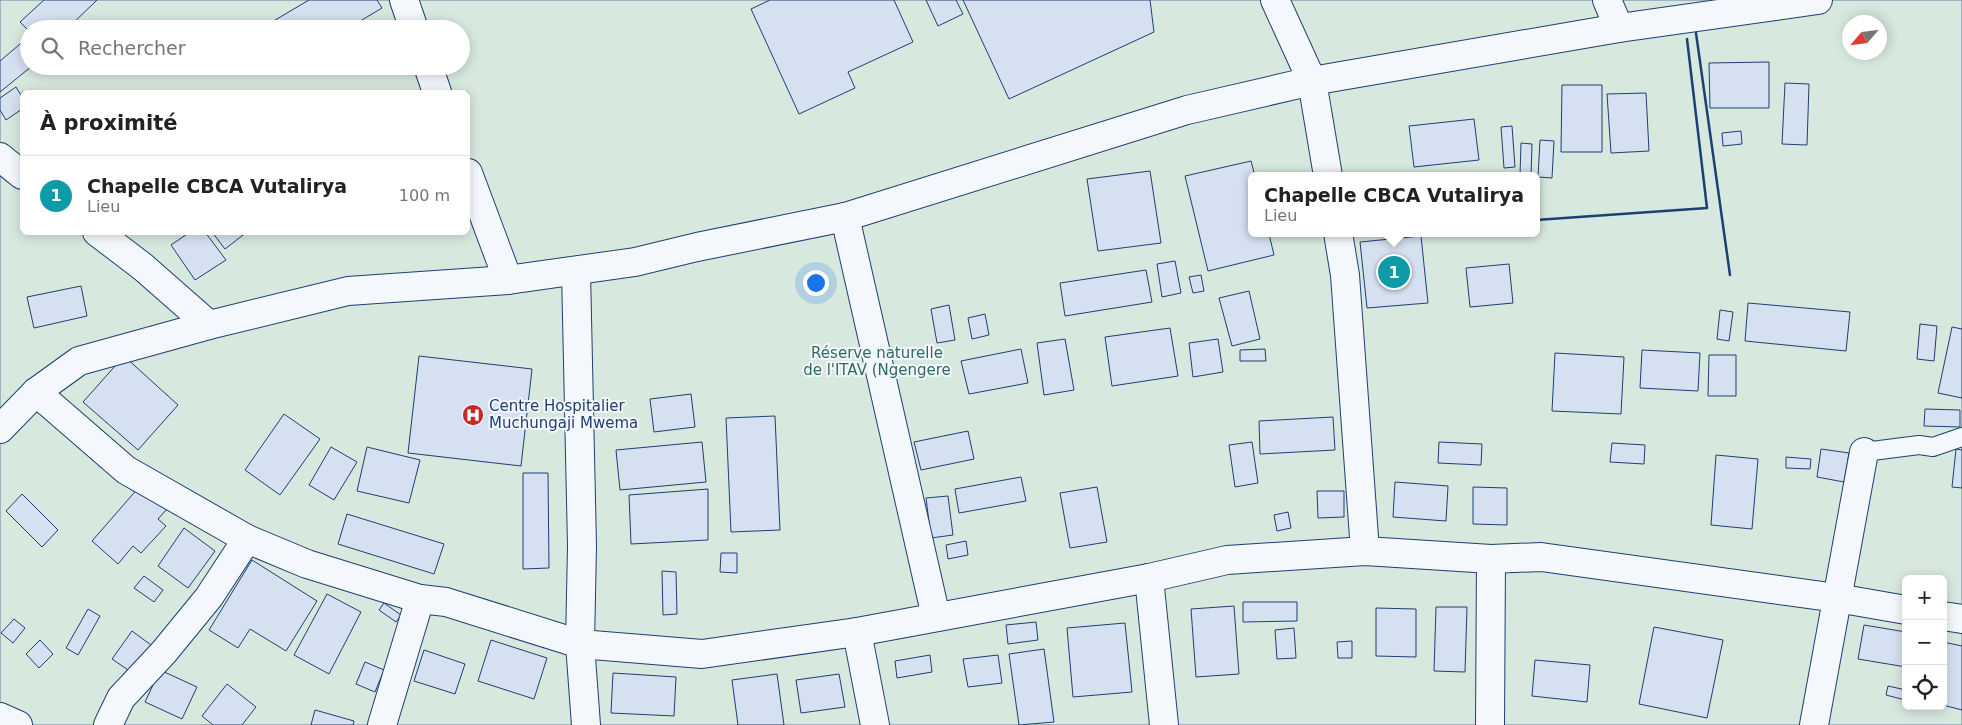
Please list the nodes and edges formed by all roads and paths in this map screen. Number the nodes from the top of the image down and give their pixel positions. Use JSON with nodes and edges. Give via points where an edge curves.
{"nodes":[{"id":1,"x":404,"y":0,"type":"edge"},
{"id":2,"x":1275,"y":0,"type":"edge"},
{"id":3,"x":1607,"y":0,"type":"edge"},
{"id":4,"x":1818,"y":0,"type":"edge"},
{"id":5,"x":411,"y":20,"type":"edge"},
{"id":6,"x":1619,"y":28,"type":"junction"},
{"id":7,"x":431,"y":75,"type":"edge"},
{"id":8,"x":1312,"y":81,"type":"junction"},
{"id":9,"x":436,"y":90,"type":"edge"},
{"id":10,"x":0,"y":157,"type":"edge"},
{"id":11,"x":1327,"y":172,"type":"edge"},
{"id":12,"x":20,"y":173,"type":"edge"},
{"id":13,"x":470,"y":178,"type":"edge"},
{"id":14,"x":845,"y":217,"type":"junction"},
{"id":15,"x":101,"y":235,"type":"edge"},
{"id":16,"x":1339,"y":237,"type":"edge"},
{"id":17,"x":576,"y":271,"type":"junction"},
{"id":18,"x":508,"y":280,"type":"junction"},
{"id":19,"x":209,"y":324,"type":"junction"},
{"id":20,"x":36,"y":392,"type":"junction"},
{"id":21,"x":0,"y":429,"type":"edge"},
{"id":22,"x":1962,"y":437,"type":"edge"},
{"id":23,"x":1864,"y":452,"type":"joint"},
{"id":24,"x":246,"y":539,"type":"junction"},
{"id":25,"x":1364,"y":551,"type":"junction"},
{"id":26,"x":1491,"y":559,"type":"junction"},
{"id":27,"x":1149,"y":578,"type":"junction"},
{"id":28,"x":1837,"y":598,"type":"junction"},
{"id":29,"x":420,"y":599,"type":"junction"},
{"id":30,"x":1902,"y":609,"type":"edge"},
{"id":31,"x":1947,"y":616,"type":"edge"},
{"id":32,"x":936,"y":617,"type":"junction"},
{"id":33,"x":1962,"y":618,"type":"edge"},
{"id":34,"x":858,"y":632,"type":"junction"},
{"id":35,"x":580,"y":644,"type":"junction"},
{"id":36,"x":0,"y":716,"type":"edge"},
{"id":37,"x":18,"y":725,"type":"edge"},
{"id":38,"x":108,"y":725,"type":"edge"},
{"id":39,"x":382,"y":725,"type":"edge"},
{"id":40,"x":586,"y":725,"type":"edge"},
{"id":41,"x":875,"y":725,"type":"edge"},
{"id":42,"x":1164,"y":725,"type":"edge"},
{"id":43,"x":1490,"y":725,"type":"edge"},
{"id":44,"x":1814,"y":725,"type":"edge"}],
"edges":[{"from":1,"to":5,"type":"street"},
{"from":2,"to":8,"type":"street"},
{"from":3,"to":6,"type":"street"},
{"from":4,"to":6,"type":"street"},
{"from":6,"to":8,"type":"street"},
{"from":7,"to":9,"type":"street"},
{"from":8,"to":11,"type":"street"},
{"from":8,"to":14,"type":"street","via":[[1187,110]]},
{"from":10,"to":12,"type":"street"},
{"from":13,"to":18,"type":"street"},
{"from":14,"to":17,"type":"street","via":[[635,262]]},
{"from":14,"to":32,"type":"street"},
{"from":15,"to":19,"type":"street"},
{"from":16,"to":25,"type":"street","via":[[1345,275]]},
{"from":17,"to":18,"type":"street"},
{"from":17,"to":35,"type":"street","via":[[582,536]]},
{"from":18,"to":19,"type":"street","via":[[348,291]]},
{"from":19,"to":20,"type":"street","via":[[78,361]]},
{"from":20,"to":21,"type":"street"},
{"from":20,"to":24,"type":"street","via":[[126,470]]},
{"from":22,"to":23,"type":"lane","via":[[1934,447],[1919,445]]},
{"from":23,"to":28,"type":"street"},
{"from":24,"to":29,"type":"street","via":[[307,564]]},
{"from":24,"to":38,"type":"street","via":[[208,597],[164,652],[121,698]]},
{"from":25,"to":26,"type":"street"},
{"from":25,"to":27,"type":"street","via":[[1227,560]]},
{"from":26,"to":28,"type":"street","via":[[1540,557]]},
{"from":26,"to":43,"type":"street"},
{"from":27,"to":32,"type":"street"},
{"from":27,"to":42,"type":"street"},
{"from":28,"to":30,"type":"street"},
{"from":28,"to":44,"type":"street"},
{"from":29,"to":35,"type":"street","via":[[446,602]]},
{"from":29,"to":39,"type":"street"},
{"from":31,"to":33,"type":"street"},
{"from":32,"to":34,"type":"street"},
{"from":34,"to":35,"type":"street","via":[[702,654]]},
{"from":34,"to":41,"type":"street"},
{"from":35,"to":40,"type":"street"},
{"from":36,"to":37,"type":"street"}]}
